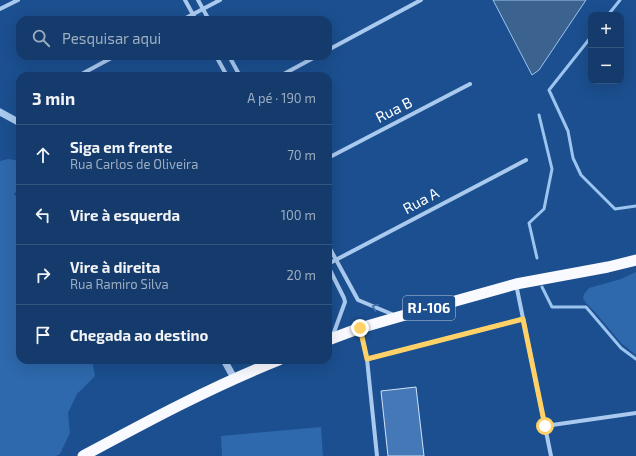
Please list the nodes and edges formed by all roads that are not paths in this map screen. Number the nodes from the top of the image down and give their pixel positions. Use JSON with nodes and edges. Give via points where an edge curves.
{"nodes":[{"id":1,"x":18,"y":0,"type":"edge"},
{"id":2,"x":185,"y":0,"type":"edge"},
{"id":3,"x":198,"y":0,"type":"edge"},
{"id":4,"x":220,"y":0,"type":"edge"},
{"id":5,"x":420,"y":0,"type":"edge"},
{"id":6,"x":0,"y":9,"type":"edge"},
{"id":7,"x":203,"y":9,"type":"junction"},
{"id":8,"x":192,"y":15,"type":"joint"},
{"id":9,"x":207,"y":16,"type":"edge"},
{"id":10,"x":332,"y":48,"type":"edge"},
{"id":11,"x":108,"y":60,"type":"edge"},
{"id":12,"x":218,"y":60,"type":"edge"},
{"id":13,"x":231,"y":60,"type":"edge"},
{"id":14,"x":310,"y":60,"type":"edge"},
{"id":15,"x":85,"y":72,"type":"edge"},
{"id":16,"x":225,"y":72,"type":"edge"},
{"id":17,"x":238,"y":72,"type":"edge"},
{"id":18,"x":287,"y":72,"type":"edge"},
{"id":19,"x":470,"y":84,"type":"dead end"},
{"id":20,"x":0,"y":112,"type":"edge"},
{"id":21,"x":16,"y":121,"type":"edge"},
{"id":22,"x":332,"y":156,"type":"edge"},
{"id":23,"x":526,"y":160,"type":"dead end"},
{"id":24,"x":332,"y":253,"type":"edge"},
{"id":25,"x":336,"y":260,"type":"junction"},
{"id":26,"x":636,"y":260,"type":"edge"},
{"id":27,"x":332,"y":262,"type":"edge"},
{"id":28,"x":332,"y":273,"type":"edge"},
{"id":29,"x":516,"y":284,"type":"junction"},
{"id":30,"x":398,"y":317,"type":"junction"},
{"id":31,"x":523,"y":319,"type":"junction"},
{"id":32,"x":360,"y":328,"type":"junction"},
{"id":33,"x":332,"y":334,"type":"edge"},
{"id":34,"x":332,"y":338,"type":"edge"},
{"id":35,"x":367,"y":359,"type":"junction"},
{"id":36,"x":226,"y":364,"type":"edge"},
{"id":37,"x":269,"y":364,"type":"edge"},
{"id":38,"x":234,"y":378,"type":"junction"},
{"id":39,"x":636,"y":413,"type":"edge"},
{"id":40,"x":545,"y":426,"type":"junction"},
{"id":41,"x":83,"y":456,"type":"edge"},
{"id":42,"x":377,"y":456,"type":"edge"},
{"id":43,"x":551,"y":456,"type":"edge"}],
"edges":[{"from":1,"to":6,"type":"street"},
{"from":2,"to":8,"type":"street"},
{"from":3,"to":7,"type":"street"},
{"from":4,"to":7,"type":"street"},
{"from":5,"to":10,"type":"street"},
{"from":7,"to":8,"type":"street"},
{"from":7,"to":9,"type":"street"},
{"from":11,"to":15,"type":"street"},
{"from":12,"to":16,"type":"street"},
{"from":13,"to":17,"type":"street"},
{"from":14,"to":18,"type":"street"},
{"from":19,"to":22,"type":"street","name":"Rua B"},
{"from":20,"to":21,"type":"street"},
{"from":23,"to":25,"type":"street","name":"Rua A"},
{"from":24,"to":25,"type":"street"},
{"from":25,"to":27,"type":"street","name":"Rua A"},
{"from":30,"to":25,"type":"street","one_way":true,"via":[[358,300]]},
{"from":26,"to":29,"type":"highway","number":"RJ-106"},
{"from":28,"to":33,"type":"street","via":[[345,302]]},
{"from":29,"to":30,"type":"highway","number":"RJ-106"},
{"from":29,"to":31,"type":"street"},
{"from":30,"to":32,"type":"highway","number":"RJ-106"},
{"from":31,"to":35,"type":"street"},
{"from":31,"to":40,"type":"street"},
{"from":32,"to":34,"type":"highway","number":"RJ-106"},
{"from":32,"to":35,"type":"street"},
{"from":35,"to":42,"type":"street"},
{"from":36,"to":38,"type":"street"},
{"from":37,"to":38,"type":"highway"},
{"from":38,"to":41,"type":"highway","via":[[156,416]]},
{"from":39,"to":40,"type":"street"},
{"from":40,"to":43,"type":"street"}]}
